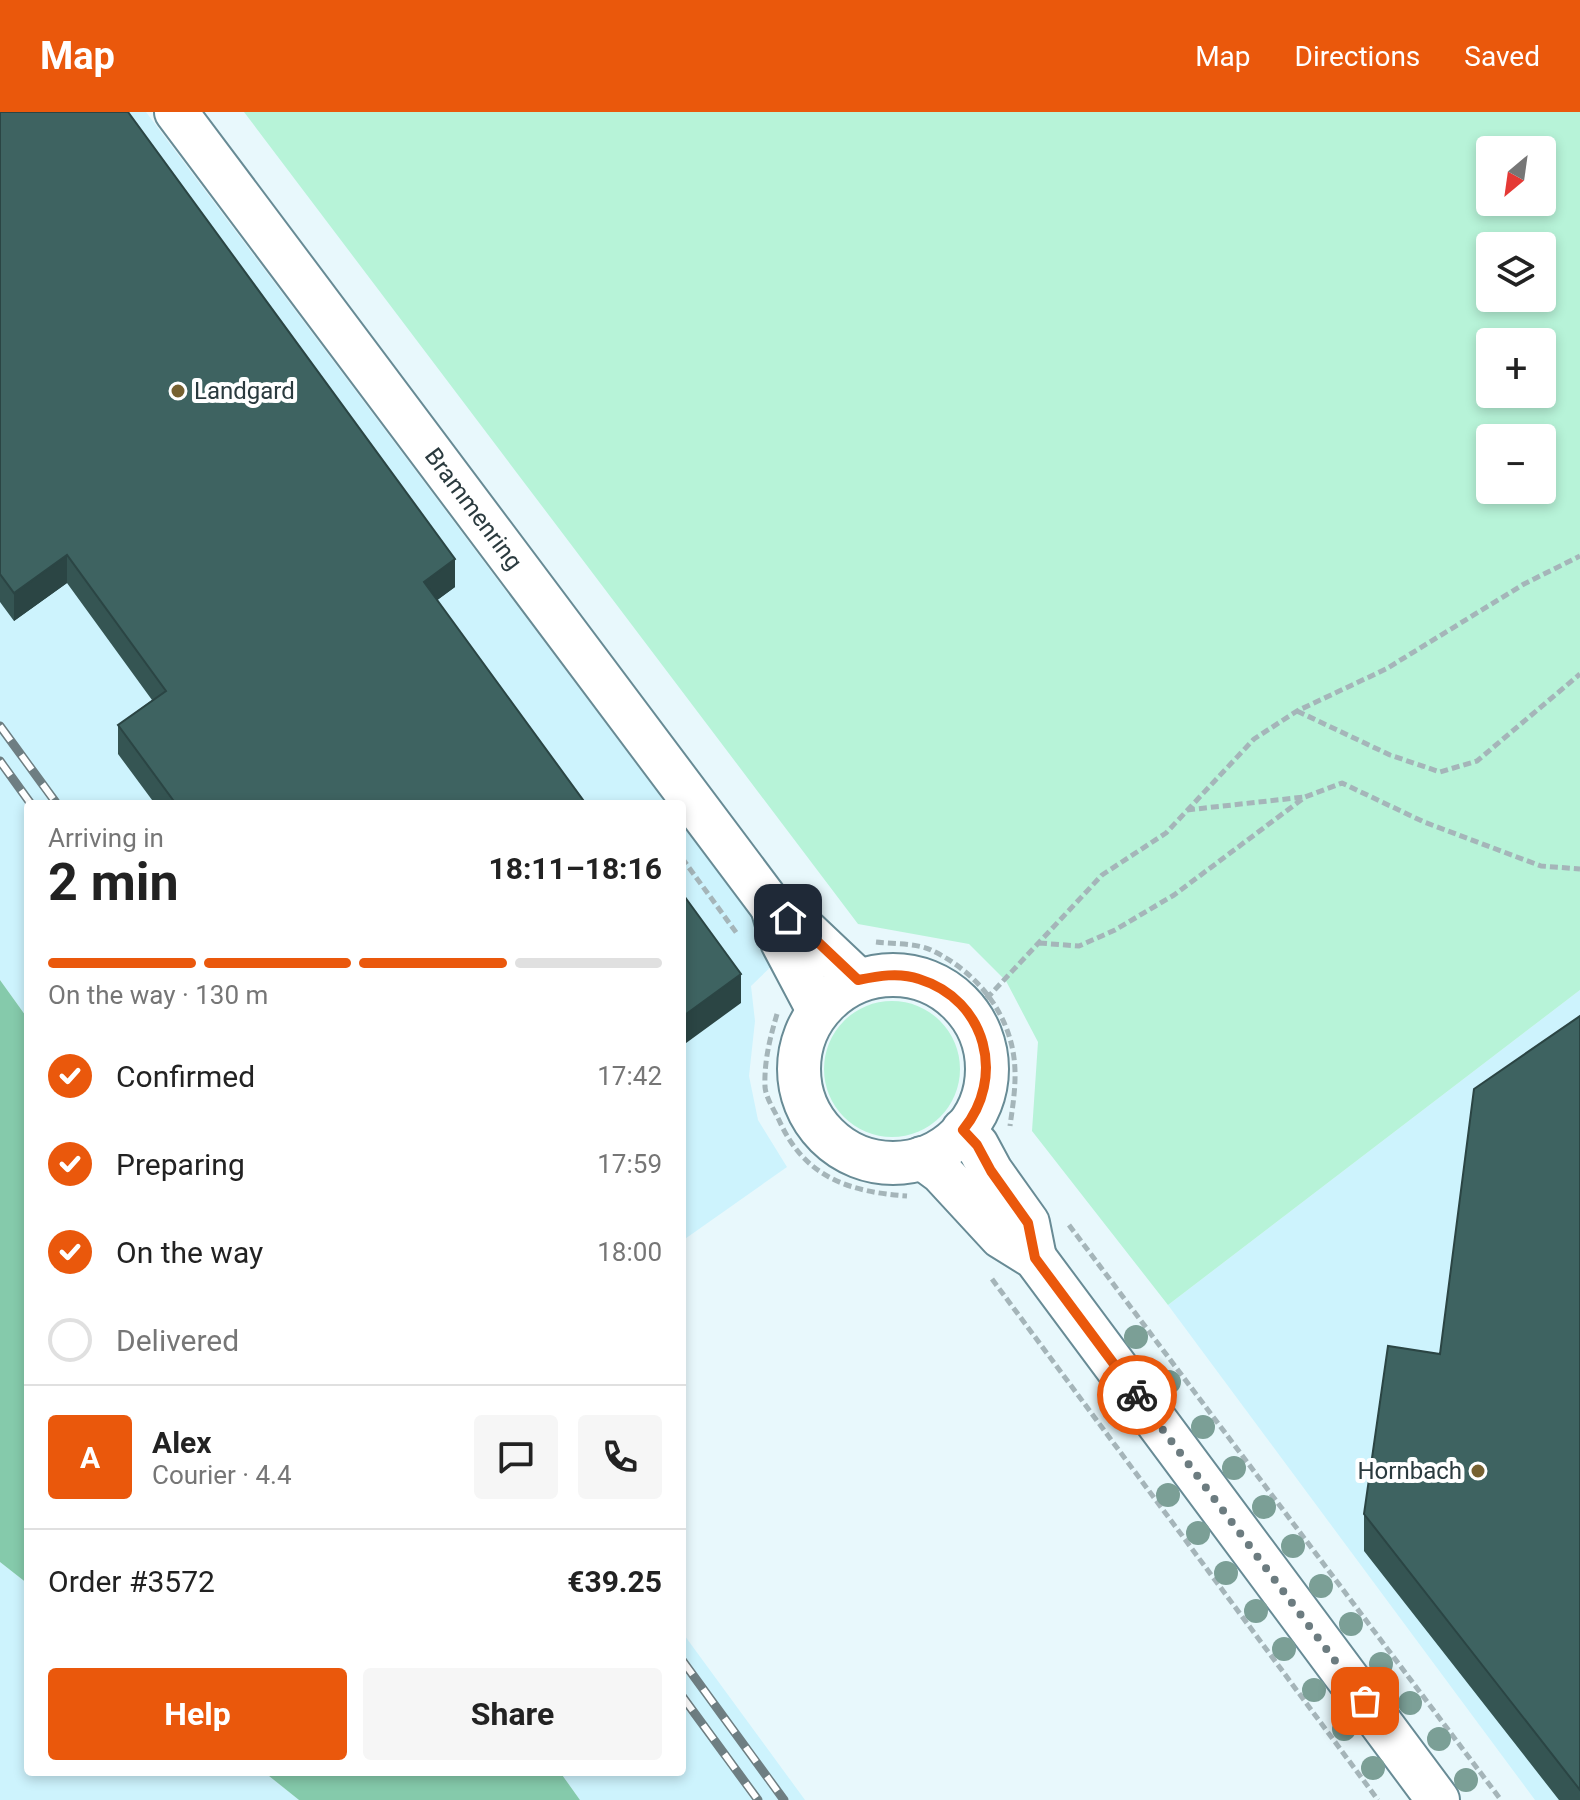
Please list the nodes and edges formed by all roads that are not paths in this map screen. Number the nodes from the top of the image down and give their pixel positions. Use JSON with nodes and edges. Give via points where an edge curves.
{"nodes":[{"id":1,"x":176,"y":112,"type":"edge"},
{"id":2,"x":772,"y":907,"type":"junction"},
{"id":3,"x":858,"y":980,"type":"junction"},
{"id":4,"x":798,"y":1010,"type":"junction"},
{"id":5,"x":963,"y":1130,"type":"junction"},
{"id":6,"x":916,"y":1177,"type":"junction"},
{"id":7,"x":1035,"y":1258,"type":"junction"},
{"id":8,"x":1438,"y":1800,"type":"edge"}],
"edges":[{"from":1,"to":2,"type":"street","name":"Brammenring"},
{"from":2,"to":3,"type":"street","name":"Brammenring","via":[[803,928]]},
{"from":2,"to":4,"type":"street","name":"Brammenring"},
{"from":3,"to":4,"type":"street"},
{"from":3,"to":5,"type":"street","via":[[918,978],[946,992],[968,1014],[983,1042],[987,1074],[973,1118]]},
{"from":4,"to":6,"type":"street","via":[[806,1036],[802,1094],[814,1122],[835,1144]]},
{"from":5,"to":6,"type":"street"},
{"from":5,"to":7,"type":"street","via":[[1028,1223]]},
{"from":6,"to":7,"type":"street","via":[[952,1183],[1001,1237]]},
{"from":7,"to":8,"type":"street"}]}
